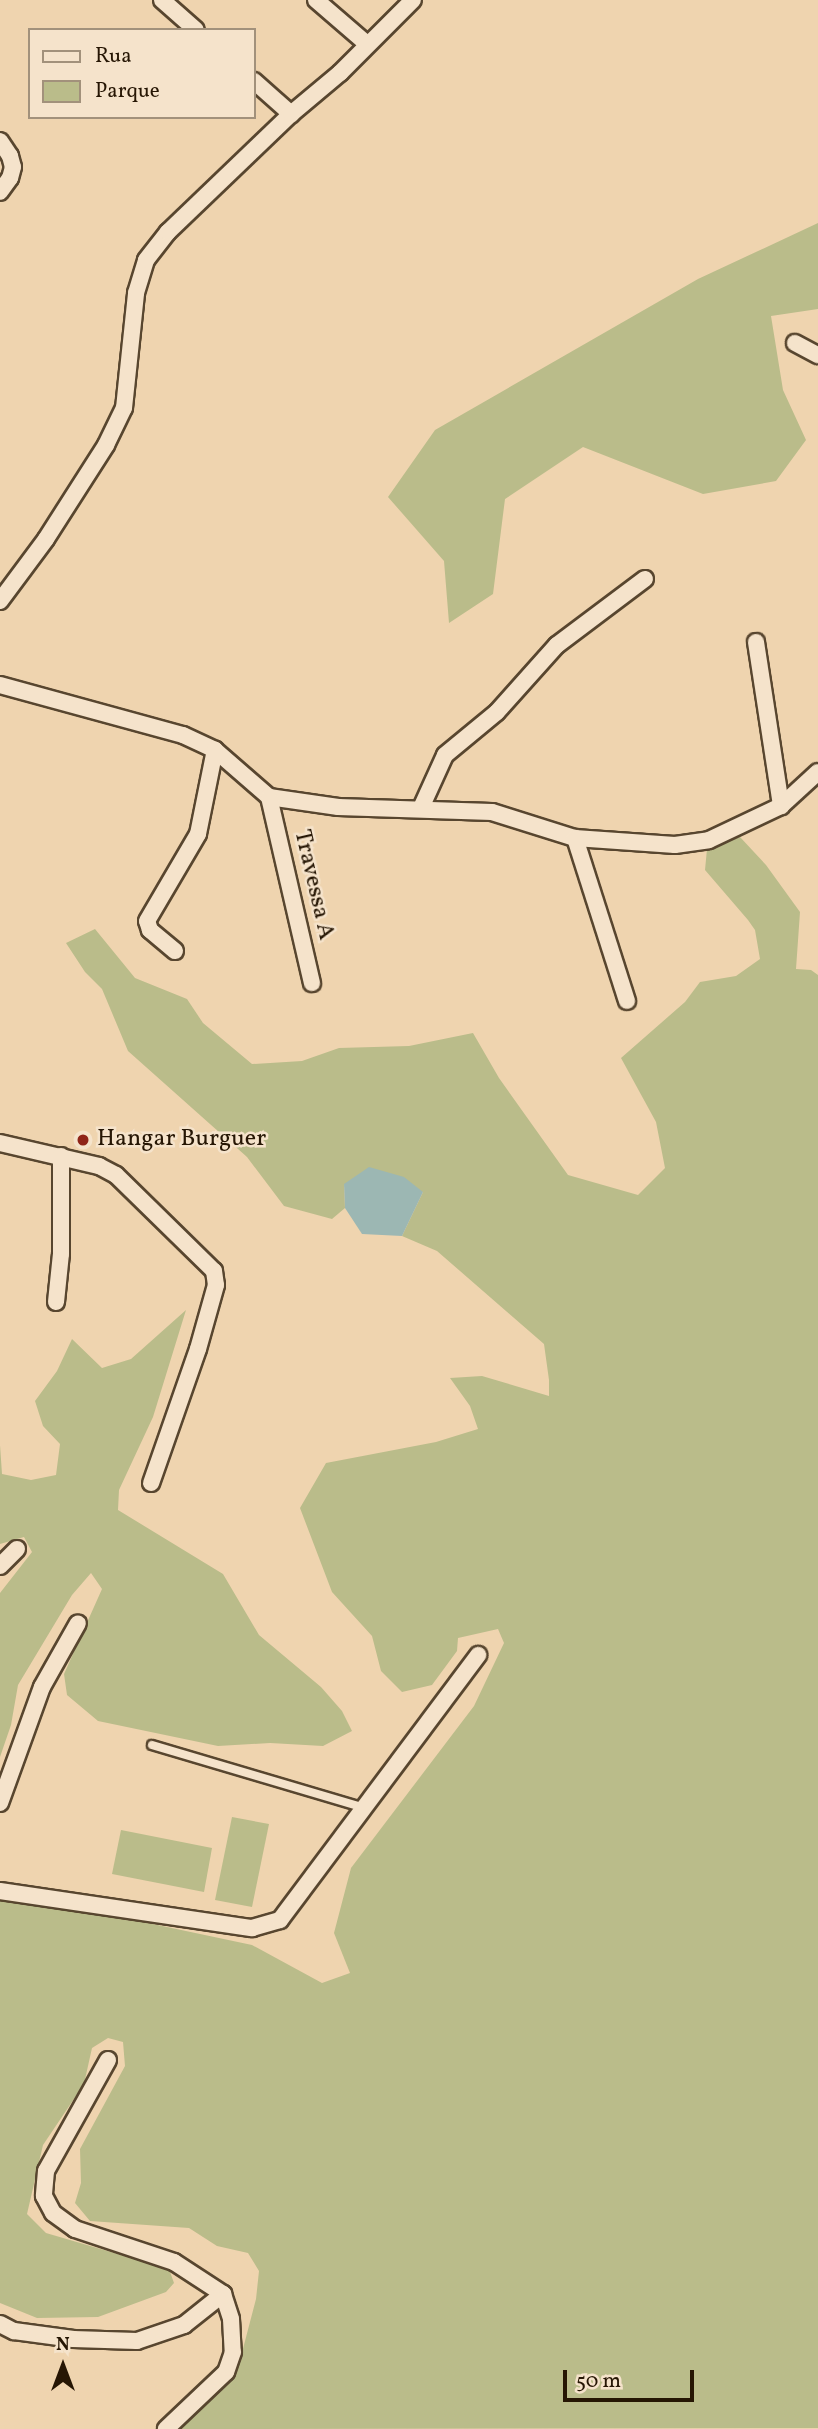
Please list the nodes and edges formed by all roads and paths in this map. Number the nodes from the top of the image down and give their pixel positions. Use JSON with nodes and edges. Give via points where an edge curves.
{"nodes":[{"id":1,"x":163,"y":0,"type":"edge"},
{"id":2,"x":316,"y":0,"type":"edge"},
{"id":3,"x":413,"y":0,"type":"edge"},
{"id":4,"x":194,"y":28,"type":"edge"},
{"id":5,"x":367,"y":44,"type":"junction"},
{"id":6,"x":256,"y":83,"type":"edge"},
{"id":7,"x":291,"y":114,"type":"junction"},
{"id":8,"x":0,"y":141,"type":"edge"},
{"id":9,"x":0,"y":192,"type":"edge"},
{"id":10,"x":794,"y":343,"type":"dead end"},
{"id":11,"x":818,"y":355,"type":"edge"},
{"id":12,"x":645,"y":579,"type":"dead end"},
{"id":13,"x":0,"y":601,"type":"edge"},
{"id":14,"x":756,"y":642,"type":"dead end"},
{"id":15,"x":0,"y":685,"type":"edge"},
{"id":16,"x":215,"y":750,"type":"junction"},
{"id":17,"x":818,"y":772,"type":"edge"},
{"id":18,"x":269,"y":797,"type":"junction"},
{"id":19,"x":781,"y":806,"type":"junction"},
{"id":20,"x":421,"y":808,"type":"junction"},
{"id":21,"x":575,"y":838,"type":"junction"},
{"id":22,"x":175,"y":951,"type":"dead end"},
{"id":23,"x":312,"y":983,"type":"dead end"},
{"id":24,"x":627,"y":1001,"type":"dead end"},
{"id":25,"x":0,"y":1143,"type":"edge"},
{"id":26,"x":61,"y":1156,"type":"junction"},
{"id":27,"x":56,"y":1302,"type":"dead end"},
{"id":28,"x":151,"y":1483,"type":"dead end"},
{"id":29,"x":17,"y":1549,"type":"dead end"},
{"id":30,"x":0,"y":1566,"type":"edge"},
{"id":31,"x":78,"y":1623,"type":"dead end"},
{"id":32,"x":478,"y":1655,"type":"dead end"},
{"id":33,"x":152,"y":1745,"type":"dead end"},
{"id":34,"x":0,"y":1803,"type":"edge"},
{"id":35,"x":365,"y":1808,"type":"junction"},
{"id":36,"x":0,"y":1891,"type":"edge"},
{"id":37,"x":108,"y":2060,"type":"dead end"},
{"id":38,"x":223,"y":2294,"type":"junction"},
{"id":39,"x":0,"y":2324,"type":"edge"},
{"id":40,"x":166,"y":2429,"type":"edge"}],
"edges":[{"from":1,"to":4,"type":"street"},
{"from":2,"to":5,"type":"street"},
{"from":3,"to":5,"type":"street"},
{"from":5,"to":7,"type":"street"},
{"from":6,"to":7,"type":"street"},
{"from":7,"to":13,"type":"street","via":[[168,232],[146,260],[136,293],[124,408],[54,527]]},
{"from":8,"to":9,"type":"street","via":[[13,167]]},
{"from":10,"to":11,"type":"street"},
{"from":12,"to":20,"type":"street","via":[[557,645],[497,712],[445,755]]},
{"from":14,"to":19,"type":"street"},
{"from":15,"to":16,"type":"street","via":[[183,735]]},
{"from":16,"to":18,"type":"street"},
{"from":16,"to":22,"type":"street","via":[[198,834],[148,921],[150,930]]},
{"from":17,"to":19,"type":"street"},
{"from":18,"to":20,"type":"street","via":[[338,807]]},
{"from":18,"to":23,"type":"street","name":"Travessa A"},
{"from":19,"to":21,"type":"street","via":[[709,840],[675,845]]},
{"from":20,"to":21,"type":"street","via":[[492,812]]},
{"from":21,"to":24,"type":"street"},
{"from":25,"to":26,"type":"street"},
{"from":26,"to":27,"type":"street"},
{"from":26,"to":28,"type":"street","via":[[116,1175],[214,1271],[216,1284],[198,1349]]},
{"from":29,"to":30,"type":"street"},
{"from":31,"to":34,"type":"street","via":[[42,1688]]},
{"from":32,"to":35,"type":"street"},
{"from":33,"to":35,"type":"lane"},
{"from":35,"to":36,"type":"street","via":[[280,1920],[252,1928]]},
{"from":37,"to":38,"type":"street","via":[[46,2171],[44,2196],[53,2213],[75,2229],[174,2262]]},
{"from":38,"to":39,"type":"street","via":[[184,2325],[137,2342],[73,2339],[14,2331]]},
{"from":38,"to":40,"type":"street","via":[[232,2319],[233,2352],[226,2372]]}]}
